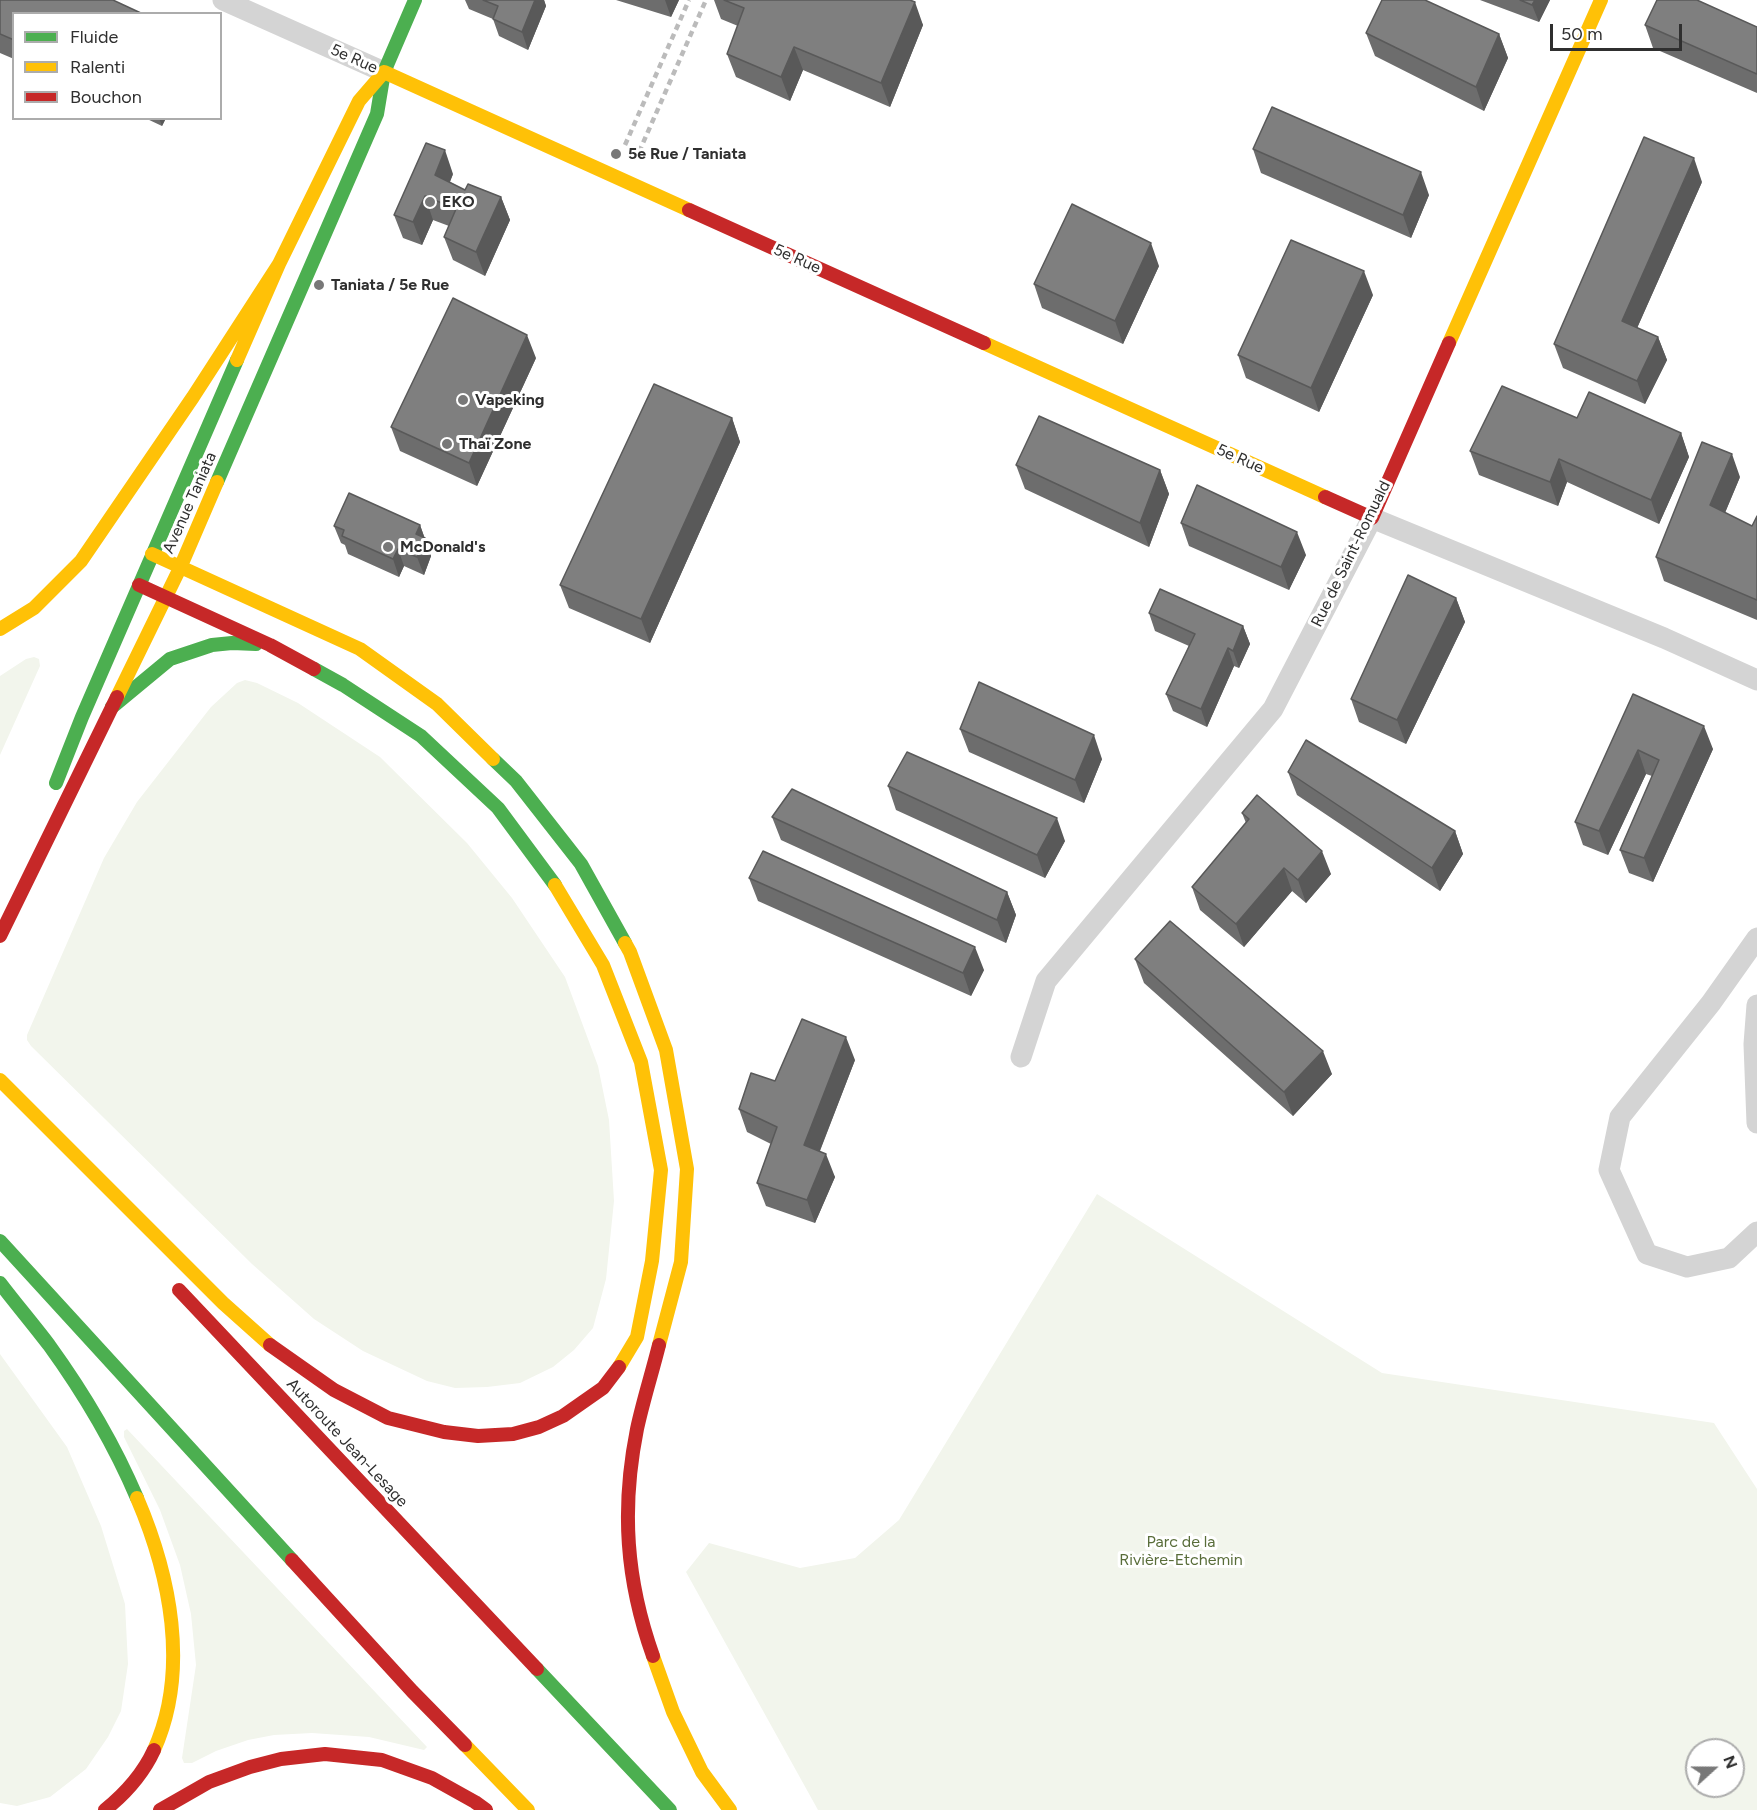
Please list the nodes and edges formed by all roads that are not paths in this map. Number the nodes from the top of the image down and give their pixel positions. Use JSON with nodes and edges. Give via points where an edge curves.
{"nodes":[{"id":1,"x":223,"y":0,"type":"edge"},
{"id":2,"x":415,"y":0,"type":"edge"},
{"id":3,"x":1601,"y":0,"type":"edge"},
{"id":4,"x":384,"y":72,"type":"junction"},
{"id":5,"x":279,"y":264,"type":"junction"},
{"id":6,"x":1372,"y":518,"type":"junction"},
{"id":7,"x":152,"y":554,"type":"junction"},
{"id":8,"x":180,"y":568,"type":"junction"},
{"id":9,"x":139,"y":585,"type":"junction"},
{"id":10,"x":165,"y":596,"type":"junction"},
{"id":11,"x":0,"y":629,"type":"edge"},
{"id":12,"x":270,"y":645,"type":"junction"},
{"id":13,"x":1757,"y":680,"type":"edge"},
{"id":14,"x":111,"y":707,"type":"junction"},
{"id":15,"x":52,"y":793,"type":"dead end"},
{"id":16,"x":39,"y":826,"type":"dead end"},
{"id":17,"x":0,"y":923,"type":"edge"},
{"id":18,"x":0,"y":936,"type":"edge"},
{"id":19,"x":1757,"y":938,"type":"edge"},
{"id":20,"x":1757,"y":1005,"type":"edge"},
{"id":21,"x":1021,"y":1057,"type":"dead end"},
{"id":22,"x":0,"y":1080,"type":"edge"},
{"id":23,"x":1757,"y":1123,"type":"edge"},
{"id":24,"x":1757,"y":1232,"type":"edge"},
{"id":25,"x":0,"y":1241,"type":"edge"},
{"id":26,"x":171,"y":1281,"type":"dead end"},
{"id":27,"x":0,"y":1283,"type":"edge"},
{"id":28,"x":105,"y":1810,"type":"edge"},
{"id":29,"x":160,"y":1810,"type":"edge"},
{"id":30,"x":486,"y":1810,"type":"edge"},
{"id":31,"x":528,"y":1810,"type":"edge"},
{"id":32,"x":670,"y":1810,"type":"edge"},
{"id":33,"x":730,"y":1810,"type":"edge"}],
"edges":[{"from":1,"to":4,"type":"street","name":"5e Rue"},
{"from":2,"to":4,"type":"main road","name":"Avenue Taniata"},
{"from":3,"to":6,"type":"main road","name":"Rue de Saint-Romuald"},
{"from":4,"to":5,"type":"main road","name":"Avenue Taniata","via":[[359,101]]},
{"from":4,"to":6,"type":"main road","name":"5e Rue"},
{"from":4,"to":8,"type":"main road","name":"Avenue Taniata","via":[[377,114]]},
{"from":5,"to":7,"type":"main road","name":"Avenue Taniata"},
{"from":5,"to":11,"type":"main road","via":[[81,561],[34,608]]},
{"from":6,"to":13,"type":"street"},
{"from":6,"to":21,"type":"street","name":"Rue de Saint-Romuald","via":[[1273,708],[1046,981]]},
{"from":7,"to":8,"type":"main road"},
{"from":7,"to":9,"type":"main road","name":"Avenue Taniata"},
{"from":8,"to":10,"type":"main road","name":"Avenue Taniata"},
{"from":8,"to":33,"type":"main road","via":[[360,649],[437,704],[516,781],[574,854],[630,951],[666,1050],[687,1168],[681,1263],[638,1429],[629,1481],[627,1535],[632,1579],[642,1625],[673,1712],[702,1772]]},
{"from":9,"to":10,"type":"main road"},
{"from":9,"to":15,"type":"main road","name":"Avenue Taniata"},
{"from":10,"to":12,"type":"main road"},
{"from":10,"to":14,"type":"main road","name":"Avenue Taniata"},
{"from":12,"to":14,"type":"main road","via":[[234,641],[201,646],[170,659]]},
{"from":12,"to":22,"type":"main road","via":[[343,685],[421,736],[498,808],[553,882],[603,965],[641,1062],[661,1170],[652,1261],[637,1337],[618,1369],[603,1388],[573,1410],[539,1427],[513,1434],[478,1436],[444,1432],[388,1418],[334,1390],[278,1352],[223,1303]]},
{"from":14,"to":18,"type":"main road","name":"Avenue Taniata"},
{"from":16,"to":17,"type":"main road"},
{"from":19,"to":24,"type":"street","via":[[1620,1117],[1609,1170],[1647,1254],[1687,1267],[1729,1258]]},
{"from":20,"to":23,"type":"street"},
{"from":25,"to":31,"type":"main road","via":[[412,1691]]},
{"from":26,"to":32,"type":"main road","name":"Autoroute Jean-Lesage"},
{"from":27,"to":28,"type":"main road","via":[[63,1365],[124,1468],[147,1519],[162,1571],[174,1657],[169,1704],[158,1745],[135,1783]]},
{"from":29,"to":30,"type":"main road","via":[[209,1782],[250,1767],[325,1754],[382,1760],[432,1778]]}]}
